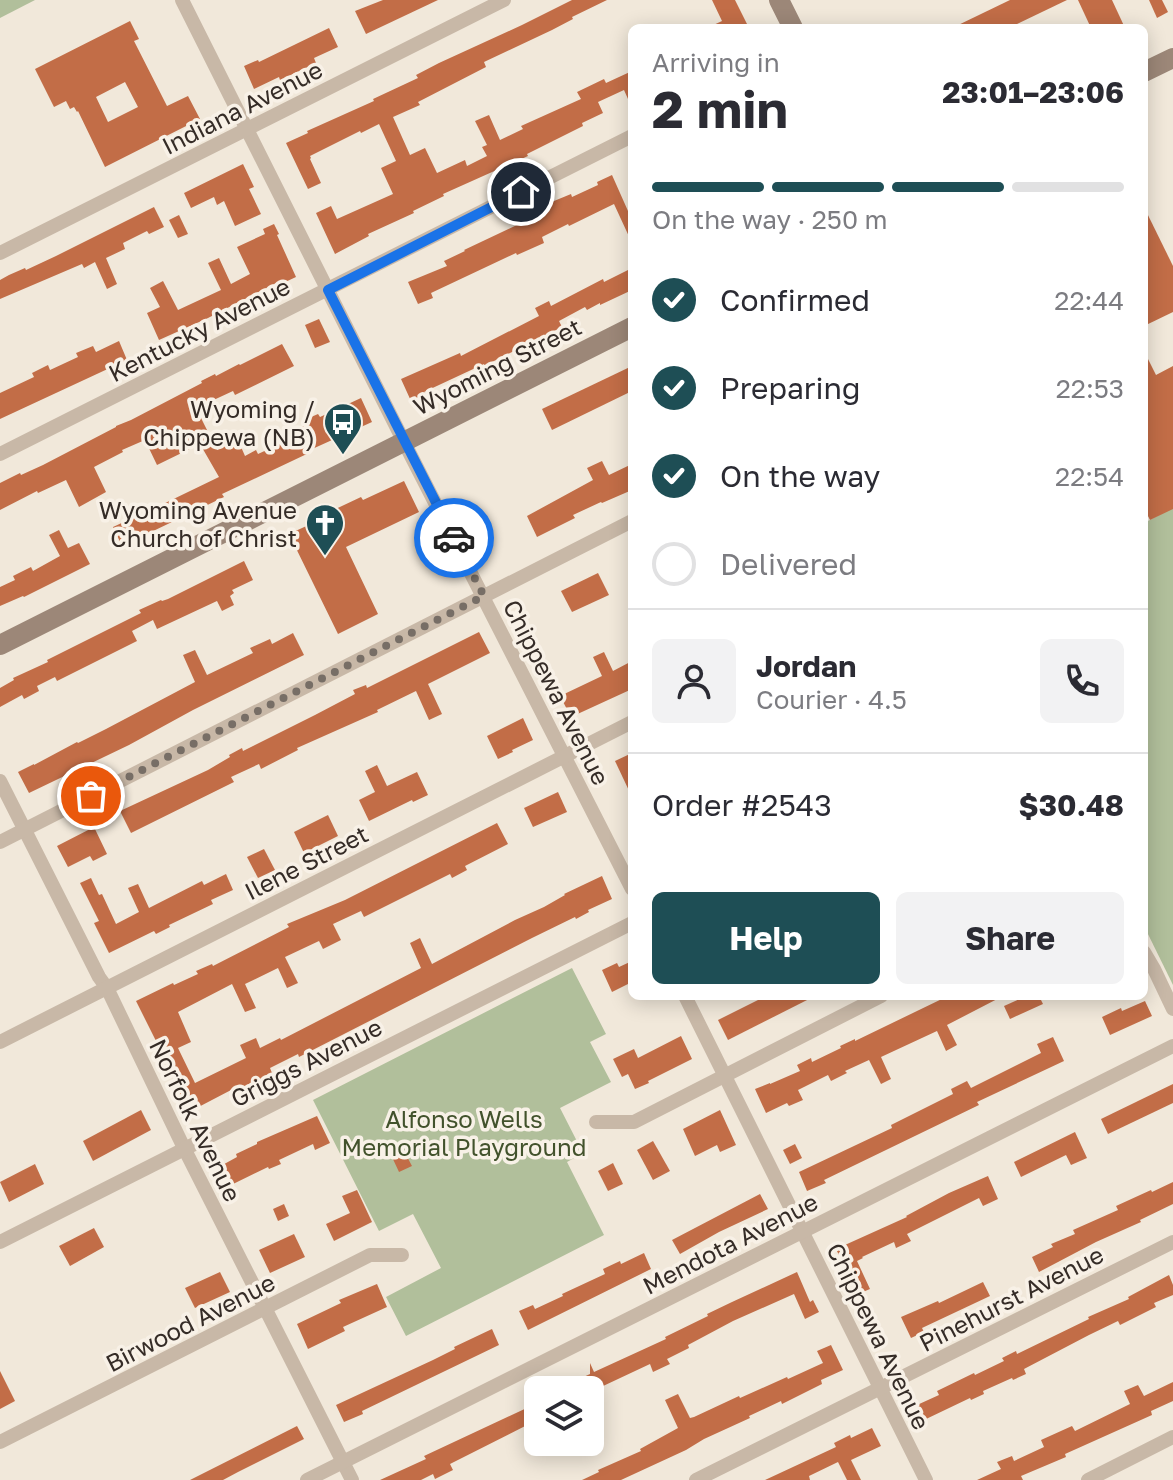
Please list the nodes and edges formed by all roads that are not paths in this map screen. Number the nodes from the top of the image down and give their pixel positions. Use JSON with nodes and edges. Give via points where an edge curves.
{"nodes":[{"id":1,"x":182,"y":0,"type":"edge"},
{"id":2,"x":504,"y":0,"type":"edge"},
{"id":3,"x":779,"y":0,"type":"edge"},
{"id":4,"x":791,"y":24,"type":"edge"},
{"id":5,"x":1173,"y":58,"type":"edge"},
{"id":6,"x":1148,"y":70,"type":"edge"},
{"id":7,"x":247,"y":129,"type":"junction"},
{"id":8,"x":628,"y":138,"type":"edge"},
{"id":9,"x":0,"y":253,"type":"edge"},
{"id":10,"x":328,"y":290,"type":"junction"},
{"id":11,"x":628,"y":329,"type":"edge"},
{"id":12,"x":404,"y":442,"type":"junction"},
{"id":13,"x":0,"y":454,"type":"edge"},
{"id":14,"x":628,"y":523,"type":"edge"},
{"id":15,"x":484,"y":596,"type":"junction"},
{"id":16,"x":0,"y":645,"type":"edge"},
{"id":17,"x":628,"y":724,"type":"edge"},
{"id":18,"x":564,"y":756,"type":"junction"},
{"id":19,"x":0,"y":781,"type":"edge"},
{"id":20,"x":24,"y":830,"type":"junction"},
{"id":21,"x":0,"y":842,"type":"edge"},
{"id":22,"x":628,"y":881,"type":"edge"},
{"id":23,"x":628,"y":925,"type":"edge"},
{"id":24,"x":1148,"y":960,"type":"edge"},
{"id":25,"x":107,"y":988,"type":"junction"},
{"id":26,"x":687,"y":1000,"type":"edge"},
{"id":27,"x":873,"y":1000,"type":"edge"},
{"id":28,"x":1173,"y":1009,"type":"edge"},
{"id":29,"x":0,"y":1042,"type":"edge"},
{"id":30,"x":1173,"y":1046,"type":"edge"},
{"id":31,"x":725,"y":1075,"type":"junction"},
{"id":32,"x":596,"y":1122,"type":"dead end"},
{"id":33,"x":184,"y":1148,"type":"junction"},
{"id":34,"x":802,"y":1231,"type":"junction"},
{"id":35,"x":0,"y":1242,"type":"edge"},
{"id":36,"x":1173,"y":1242,"type":"edge"},
{"id":37,"x":402,"y":1255,"type":"dead end"},
{"id":38,"x":266,"y":1308,"type":"junction"},
{"id":39,"x":881,"y":1388,"type":"junction"},
{"id":40,"x":1173,"y":1437,"type":"edge"},
{"id":41,"x":0,"y":1442,"type":"edge"},
{"id":42,"x":343,"y":1462,"type":"junction"},
{"id":43,"x":307,"y":1480,"type":"edge"},
{"id":44,"x":352,"y":1480,"type":"edge"},
{"id":45,"x":696,"y":1480,"type":"edge"},
{"id":46,"x":926,"y":1480,"type":"edge"},
{"id":47,"x":1088,"y":1480,"type":"edge"}],
"edges":[{"from":1,"to":7,"type":"street","name":"Chippewa Avenue"},
{"from":2,"to":7,"type":"street","name":"Indiana Avenue"},
{"from":3,"to":4,"type":"street"},
{"from":5,"to":6,"type":"street"},
{"from":7,"to":9,"type":"street","name":"Indiana Avenue"},
{"from":7,"to":10,"type":"street","name":"Chippewa Avenue"},
{"from":8,"to":10,"type":"street","name":"Kentucky Avenue"},
{"from":10,"to":12,"type":"street","name":"Chippewa Avenue"},
{"from":10,"to":13,"type":"street","name":"Kentucky Avenue"},
{"from":11,"to":12,"type":"street","name":"Wyoming Street"},
{"from":12,"to":15,"type":"street","name":"Chippewa Avenue"},
{"from":12,"to":16,"type":"street","name":"Wyoming Street"},
{"from":14,"to":15,"type":"street"},
{"from":15,"to":18,"type":"street","name":"Chippewa Avenue"},
{"from":15,"to":20,"type":"street"},
{"from":17,"to":18,"type":"street","name":"Ilene Street"},
{"from":18,"to":22,"type":"street","name":"Chippewa Avenue"},
{"from":18,"to":25,"type":"street","name":"Ilene Street"},
{"from":19,"to":20,"type":"street","name":"Norfolk Avenue"},
{"from":20,"to":21,"type":"street"},
{"from":20,"to":25,"type":"street","name":"Norfolk Avenue"},
{"from":23,"to":33,"type":"street","name":"Griggs Avenue"},
{"from":24,"to":28,"type":"street"},
{"from":25,"to":29,"type":"street","name":"Ilene Street"},
{"from":25,"to":33,"type":"street","name":"Norfolk Avenue"},
{"from":26,"to":31,"type":"street","name":"Chippewa Avenue"},
{"from":27,"to":31,"type":"street"},
{"from":30,"to":34,"type":"street","name":"Mendota Avenue"},
{"from":31,"to":32,"type":"street","via":[[634,1122]]},
{"from":31,"to":34,"type":"street","name":"Chippewa Avenue"},
{"from":33,"to":35,"type":"street","name":"Griggs Avenue"},
{"from":33,"to":38,"type":"street","name":"Norfolk Avenue"},
{"from":34,"to":39,"type":"street","name":"Chippewa Avenue"},
{"from":34,"to":42,"type":"street","name":"Mendota Avenue"},
{"from":36,"to":39,"type":"street","name":"Pinehurst Avenue"},
{"from":37,"to":38,"type":"street","name":"Birwood Avenue","via":[[370,1255]]},
{"from":38,"to":41,"type":"street","name":"Birwood Avenue"},
{"from":38,"to":42,"type":"street","name":"Norfolk Avenue"},
{"from":39,"to":45,"type":"street","name":"Pinehurst Avenue"},
{"from":39,"to":46,"type":"street","name":"Chippewa Avenue"},
{"from":40,"to":47,"type":"street"},
{"from":42,"to":43,"type":"street","name":"Mendota Avenue"},
{"from":42,"to":44,"type":"street","name":"Norfolk Avenue"}]}
